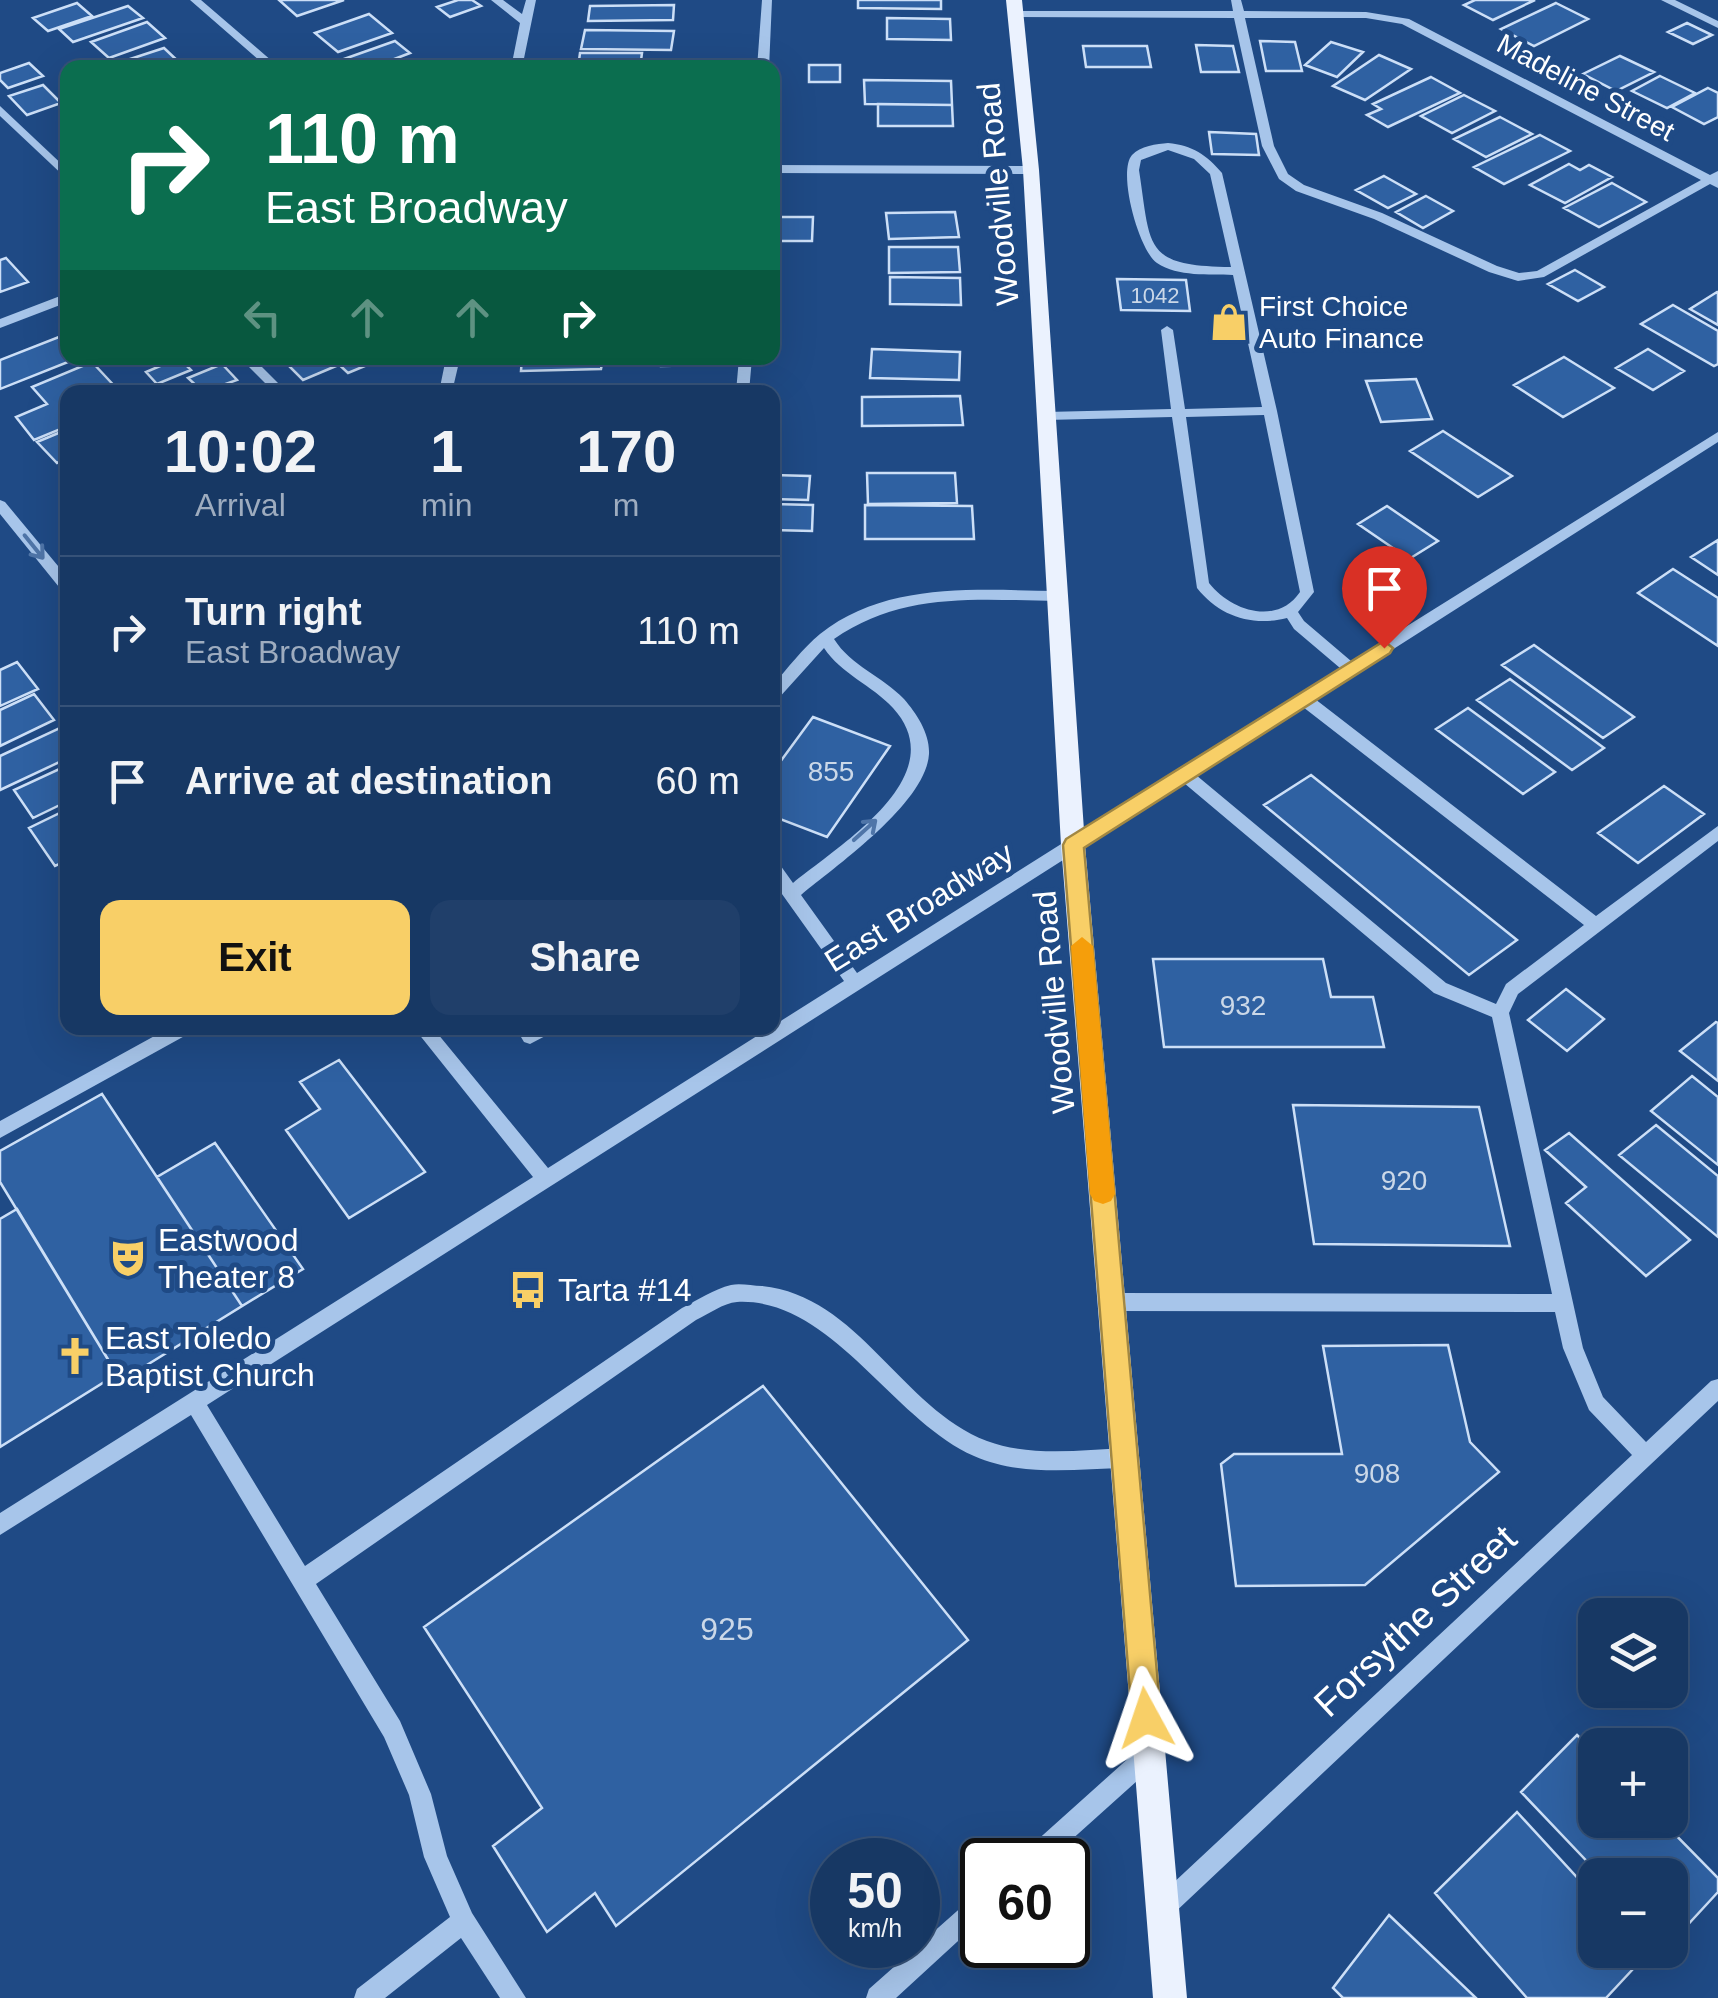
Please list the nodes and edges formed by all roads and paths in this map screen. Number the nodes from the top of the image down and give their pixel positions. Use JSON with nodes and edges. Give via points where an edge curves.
{"nodes":[{"id":1,"x":195,"y":0,"type":"edge"},
{"id":2,"x":496,"y":0,"type":"edge"},
{"id":3,"x":531,"y":0,"type":"edge"},
{"id":4,"x":767,"y":0,"type":"edge"},
{"id":5,"x":1236,"y":0,"type":"edge"},
{"id":6,"x":1666,"y":0,"type":"edge"},
{"id":7,"x":1014,"y":7,"type":"edge"},
{"id":8,"x":1239,"y":14,"type":"junction"},
{"id":9,"x":526,"y":22,"type":"junction"},
{"id":10,"x":1718,"y":25,"type":"edge"},
{"id":11,"x":266,"y":60,"type":"edge"},
{"id":12,"x":518,"y":60,"type":"edge"},
{"id":13,"x":763,"y":60,"type":"edge"},
{"id":14,"x":0,"y":108,"type":"edge"},
{"id":15,"x":60,"y":169,"type":"edge"},
{"id":16,"x":780,"y":169,"type":"edge"},
{"id":17,"x":1031,"y":170,"type":"junction"},
{"id":18,"x":1715,"y":179,"type":"edge"},
{"id":19,"x":1237,"y":271,"type":"junction"},
{"id":20,"x":60,"y":300,"type":"edge"},
{"id":21,"x":0,"y":324,"type":"edge"},
{"id":22,"x":1167,"y":330,"type":"dead end"},
{"id":23,"x":253,"y":365,"type":"edge"},
{"id":24,"x":274,"y":385,"type":"edge"},
{"id":25,"x":1270,"y":410,"type":"junction"},
{"id":26,"x":1180,"y":412,"type":"junction"},
{"id":27,"x":1046,"y":416,"type":"junction"},
{"id":28,"x":1718,"y":436,"type":"edge"},
{"id":29,"x":0,"y":505,"type":"edge"},
{"id":30,"x":60,"y":578,"type":"edge"},
{"id":31,"x":1058,"y":596,"type":"junction"},
{"id":32,"x":1290,"y":611,"type":"junction"},
{"id":33,"x":825,"y":638,"type":"junction"},
{"id":34,"x":1350,"y":669,"type":"junction"},
{"id":35,"x":780,"y":687,"type":"edge"},
{"id":36,"x":1304,"y":698,"type":"junction"},
{"id":37,"x":1184,"y":774,"type":"junction"},
{"id":38,"x":1718,"y":832,"type":"edge"},
{"id":39,"x":1073,"y":845,"type":"junction"},
{"id":40,"x":780,"y":877,"type":"edge"},
{"id":41,"x":792,"y":893,"type":"junction"},
{"id":42,"x":1596,"y":925,"type":"junction"},
{"id":43,"x":855,"y":983,"type":"junction"},
{"id":44,"x":1500,"y":1013,"type":"junction"},
{"id":45,"x":780,"y":1026,"type":"edge"},
{"id":46,"x":171,"y":1035,"type":"edge"},
{"id":47,"x":429,"y":1035,"type":"edge"},
{"id":48,"x":766,"y":1035,"type":"edge"},
{"id":49,"x":0,"y":1130,"type":"edge"},
{"id":50,"x":546,"y":1178,"type":"junction"},
{"id":51,"x":1112,"y":1302,"type":"junction"},
{"id":52,"x":1563,"y":1302,"type":"junction"},
{"id":53,"x":1718,"y":1388,"type":"edge"},
{"id":54,"x":194,"y":1402,"type":"junction"},
{"id":55,"x":1646,"y":1456,"type":"junction"},
{"id":56,"x":1125,"y":1458,"type":"junction"},
{"id":57,"x":0,"y":1525,"type":"edge"},
{"id":58,"x":302,"y":1580,"type":"junction"},
{"id":59,"x":1150,"y":1755,"type":"junction"},
{"id":60,"x":1057,"y":1838,"type":"edge"},
{"id":61,"x":1162,"y":1908,"type":"junction"},
{"id":62,"x":464,"y":1921,"type":"junction"},
{"id":63,"x":960,"y":1924,"type":"edge"},
{"id":64,"x":366,"y":1998,"type":"edge"},
{"id":65,"x":514,"y":1998,"type":"edge"},
{"id":66,"x":878,"y":1998,"type":"edge"},
{"id":67,"x":1170,"y":1998,"type":"edge"}],
"edges":[{"from":1,"to":11,"type":"street"},
{"from":2,"to":9,"type":"street"},
{"from":3,"to":9,"type":"street"},
{"from":4,"to":13,"type":"street"},
{"from":5,"to":8,"type":"street"},
{"from":6,"to":10,"type":"street"},
{"from":7,"to":8,"type":"street","name":"Madeline Street"},
{"from":7,"to":17,"type":"main road","name":"Woodville Road"},
{"from":8,"to":18,"type":"street","name":"Madeline Street","via":[[1406,21]]},
{"from":8,"to":18,"type":"street","via":[[1268,146],[1283,176],[1492,269],[1518,277],[1540,274]]},
{"from":9,"to":12,"type":"street"},
{"from":14,"to":15,"type":"street"},
{"from":16,"to":17,"type":"street"},
{"from":17,"to":27,"type":"main road","name":"Woodville Road"},
{"from":19,"to":19,"type":"street","via":[[1216,173],[1206,160],[1167,145],[1136,158],[1145,245],[1153,257],[1188,271]]},
{"from":19,"to":25,"type":"street"},
{"from":20,"to":21,"type":"street"},
{"from":22,"to":26,"type":"street"},
{"from":23,"to":24,"type":"street"},
{"from":25,"to":26,"type":"street"},
{"from":25,"to":32,"type":"street","via":[[1307,592]]},
{"from":26,"to":27,"type":"street"},
{"from":26,"to":32,"type":"street","via":[[1202,584],[1209,596],[1244,616]]},
{"from":27,"to":31,"type":"main road","name":"Woodville Road"},
{"from":28,"to":34,"type":"street","name":"East Broadway"},
{"from":29,"to":30,"type":"street","one_way":true},
{"from":31,"to":33,"type":"street","via":[[904,600],[853,618]]},
{"from":31,"to":39,"type":"main road","name":"Woodville Road"},
{"from":32,"to":34,"type":"street"},
{"from":33,"to":35,"type":"street"},
{"from":41,"to":33,"type":"street","one_way":true,"via":[[873,824],[919,766],[912,720],[896,700],[846,668]]},
{"from":34,"to":36,"type":"street","name":"East Broadway"},
{"from":36,"to":37,"type":"street","name":"East Broadway"},
{"from":36,"to":42,"type":"street"},
{"from":37,"to":39,"type":"street","name":"East Broadway"},
{"from":37,"to":44,"type":"street","via":[[1440,988]]},
{"from":38,"to":42,"type":"street"},
{"from":39,"to":43,"type":"street","name":"East Broadway"},
{"from":39,"to":51,"type":"main road","name":"Woodville Road"},
{"from":40,"to":41,"type":"street"},
{"from":41,"to":43,"type":"street"},
{"from":42,"to":44,"type":"street","via":[[1512,989]]},
{"from":43,"to":45,"type":"street","name":"East Broadway"},
{"from":44,"to":52,"type":"street"},
{"from":46,"to":49,"type":"street"},
{"from":47,"to":50,"type":"street"},
{"from":48,"to":50,"type":"street","name":"East Broadway"},
{"from":50,"to":54,"type":"street","name":"East Broadway"},
{"from":51,"to":52,"type":"street"},
{"from":51,"to":56,"type":"main road","name":"Woodville Road"},
{"from":52,"to":55,"type":"street","via":[[1596,1403]]},
{"from":53,"to":55,"type":"street","name":"Forsythe Street"},
{"from":54,"to":57,"type":"street","name":"East Broadway"},
{"from":54,"to":58,"type":"street"},
{"from":55,"to":61,"type":"street","name":"Forsythe Street"},
{"from":56,"to":58,"type":"street","via":[[1034,1460],[982,1450],[938,1427],[816,1314],[774,1296],[734,1293],[689,1314]]},
{"from":56,"to":59,"type":"main road","name":"Woodville Road"},
{"from":58,"to":62,"type":"street","via":[[392,1729]]},
{"from":59,"to":60,"type":"street"},
{"from":59,"to":61,"type":"main road","name":"Woodville Road"},
{"from":61,"to":67,"type":"main road","name":"Woodville Road"},
{"from":62,"to":64,"type":"street"},
{"from":62,"to":65,"type":"street"},
{"from":63,"to":66,"type":"street"}]}
